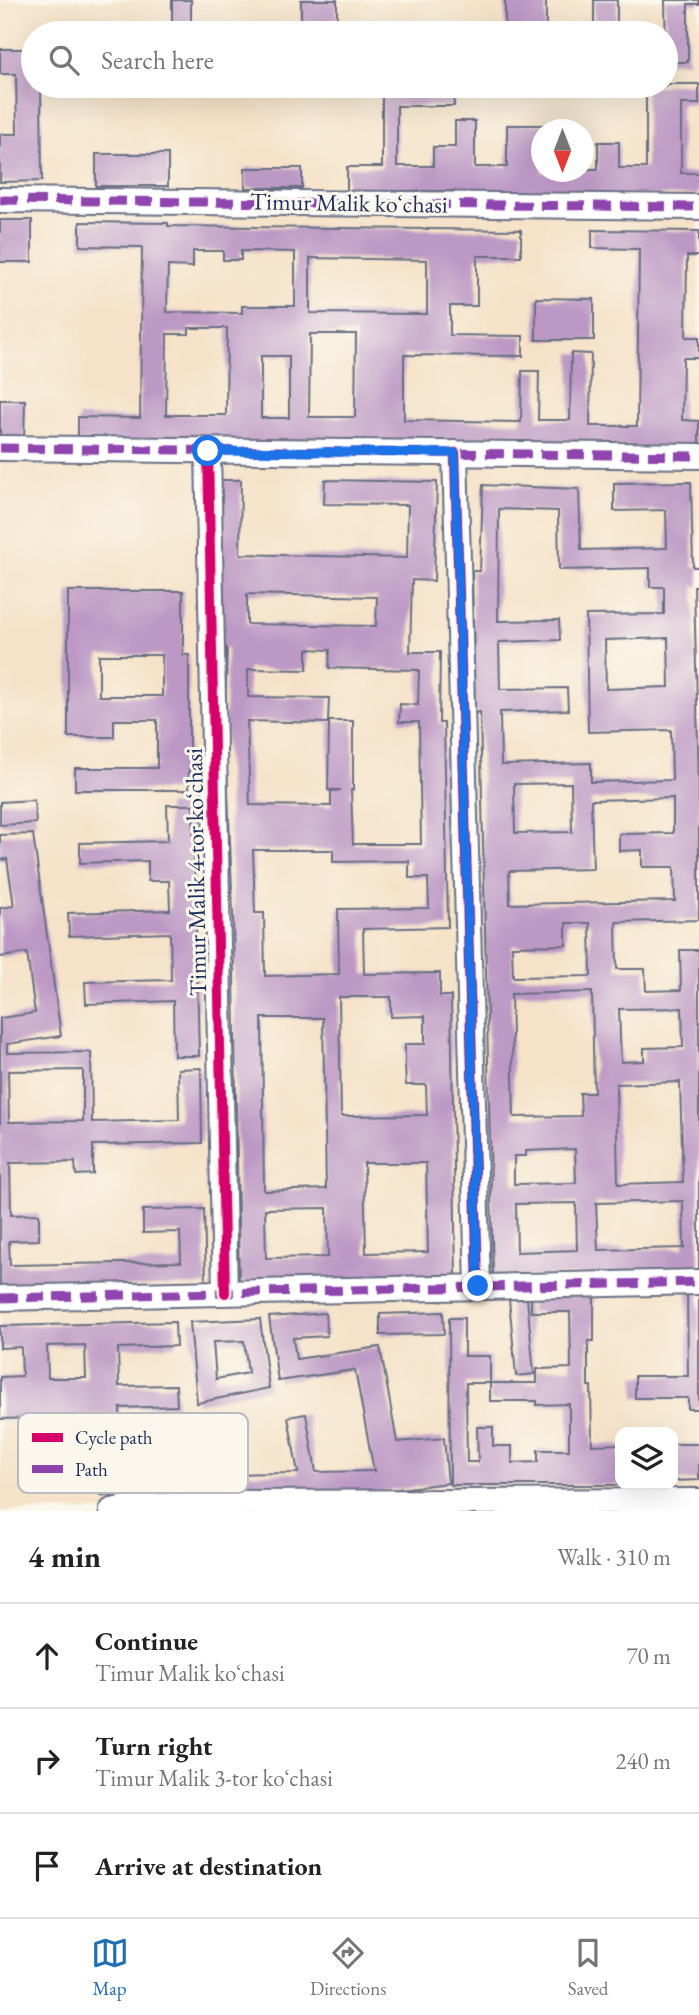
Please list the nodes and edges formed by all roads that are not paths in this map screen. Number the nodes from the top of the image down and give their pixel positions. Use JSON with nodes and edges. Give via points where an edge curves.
{"nodes":[{"id":1,"x":0,"y":200,"type":"edge"},
{"id":2,"x":699,"y":207,"type":"edge"},
{"id":3,"x":0,"y":449,"type":"edge"},
{"id":4,"x":208,"y":451,"type":"junction"},
{"id":5,"x":455,"y":453,"type":"junction"},
{"id":6,"x":699,"y":456,"type":"edge"},
{"id":7,"x":699,"y":1282,"type":"edge"},
{"id":8,"x":478,"y":1286,"type":"junction"},
{"id":9,"x":225,"y":1293,"type":"junction"},
{"id":10,"x":0,"y":1298,"type":"edge"},
{"id":11,"x":699,"y":1501,"type":"edge"},
{"id":12,"x":112,"y":1511,"type":"edge"}],
"edges":[{"from":1,"to":2,"type":"street","name":"Timur Malik koʻchasi"},
{"from":3,"to":4,"type":"street"},
{"from":4,"to":5,"type":"street"},
{"from":4,"to":9,"type":"street","name":"Timur Malik 4-tor koʻchasi"},
{"from":5,"to":6,"type":"street"},
{"from":5,"to":8,"type":"street"},
{"from":7,"to":8,"type":"street"},
{"from":8,"to":9,"type":"street"},
{"from":9,"to":10,"type":"street"},
{"from":11,"to":12,"type":"street","via":[[231,1503]]}]}
